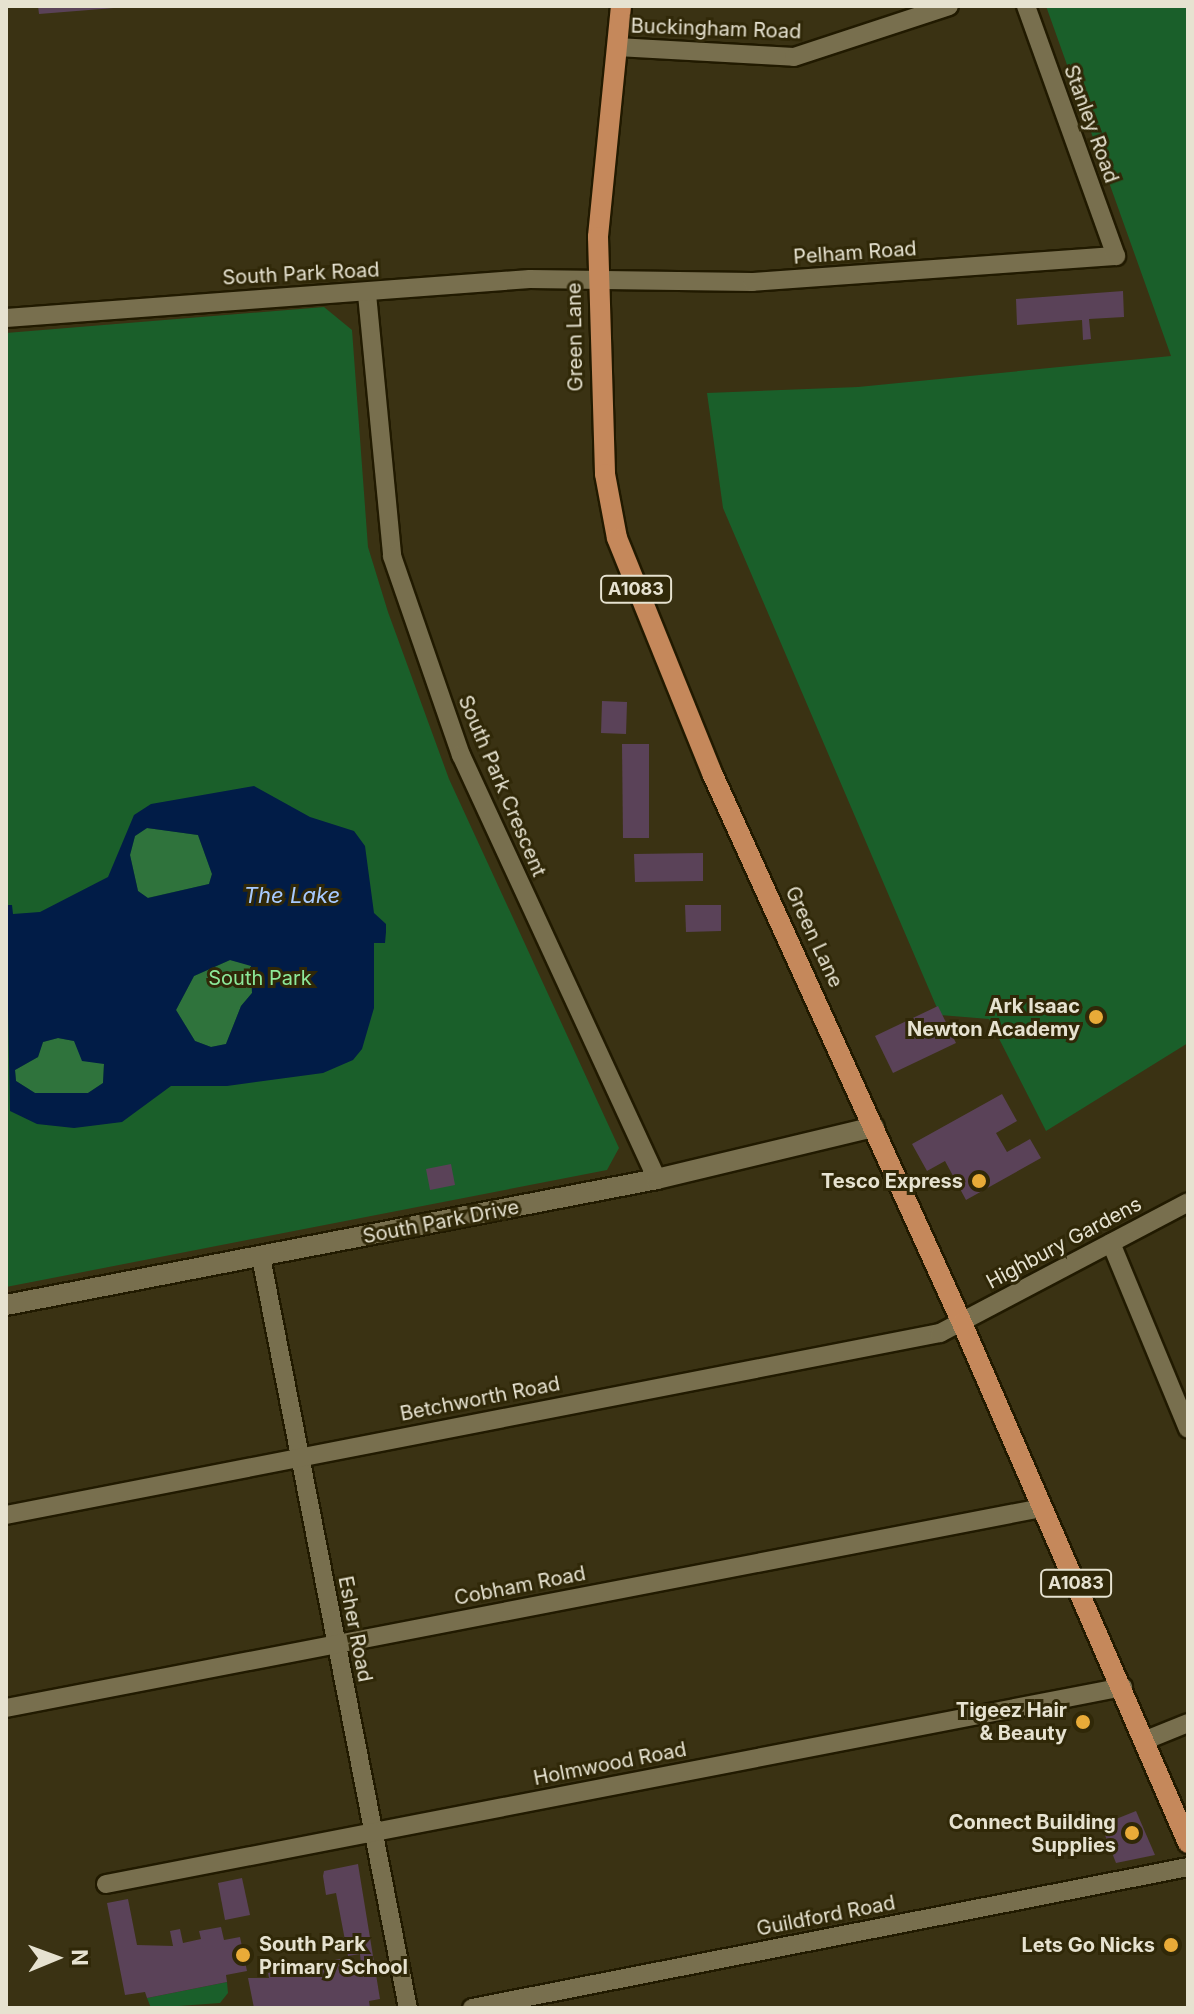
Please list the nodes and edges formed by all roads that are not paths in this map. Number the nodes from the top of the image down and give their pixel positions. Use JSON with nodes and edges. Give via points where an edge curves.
{"nodes":[{"id":1,"x":621,"y":6,"type":"edge"},
{"id":2,"x":949,"y":6,"type":"edge"},
{"id":3,"x":1026,"y":6,"type":"edge"},
{"id":4,"x":617,"y":47,"type":"junction"},
{"id":5,"x":1116,"y":256,"type":"joint"},
{"id":6,"x":598,"y":278,"type":"junction"},
{"id":7,"x":367,"y":294,"type":"junction"},
{"id":8,"x":6,"y":318,"type":"edge"},
{"id":9,"x":874,"y":1127,"type":"junction"},
{"id":10,"x":657,"y":1179,"type":"junction"},
{"id":11,"x":1188,"y":1202,"type":"edge"},
{"id":12,"x":1111,"y":1243,"type":"junction"},
{"id":13,"x":261,"y":1257,"type":"junction"},
{"id":14,"x":6,"y":1305,"type":"edge"},
{"id":15,"x":962,"y":1323,"type":"junction"},
{"id":16,"x":1188,"y":1429,"type":"edge"},
{"id":17,"x":301,"y":1456,"type":"junction"},
{"id":18,"x":1042,"y":1508,"type":"junction"},
{"id":19,"x":6,"y":1515,"type":"edge"},
{"id":20,"x":336,"y":1644,"type":"junction"},
{"id":21,"x":1123,"y":1687,"type":"junction"},
{"id":22,"x":6,"y":1708,"type":"edge"},
{"id":23,"x":1188,"y":1723,"type":"edge"},
{"id":24,"x":1146,"y":1740,"type":"junction"},
{"id":25,"x":372,"y":1833,"type":"junction"},
{"id":26,"x":1188,"y":1843,"type":"edge"},
{"id":27,"x":1188,"y":1867,"type":"edge"},
{"id":28,"x":106,"y":1884,"type":"dead end"},
{"id":29,"x":408,"y":2008,"type":"edge"},
{"id":30,"x":472,"y":2008,"type":"edge"}],
"edges":[{"from":1,"to":4,"type":"main road","name":"Green Lane","number":"A1083"},
{"from":2,"to":4,"type":"street","name":"Buckingham Road","via":[[811,55]]},
{"from":3,"to":5,"type":"street","name":"Stanley Road"},
{"from":4,"to":6,"type":"main road","name":"Green Lane","number":"A1083"},
{"from":5,"to":6,"type":"street","name":"Pelham Road","via":[[752,282]]},
{"from":6,"to":7,"type":"street","name":"South Park Road"},
{"from":6,"to":9,"type":"main road","name":"Green Lane","number":"A1083","via":[[605,474],[617,538],[712,773]]},
{"from":7,"to":8,"type":"street","name":"South Park Road"},
{"from":7,"to":10,"type":"street","name":"South Park Crescent","via":[[392,556],[461,755]]},
{"from":9,"to":10,"type":"street","name":"South Park Drive"},
{"from":9,"to":15,"type":"main road","name":"Green Lane","number":"A1083"},
{"from":10,"to":13,"type":"street","name":"South Park Drive"},
{"from":11,"to":12,"type":"street","name":"Highbury Gardens"},
{"from":12,"to":15,"type":"street","name":"Highbury Gardens"},
{"from":12,"to":16,"type":"street"},
{"from":13,"to":14,"type":"street","name":"South Park Drive"},
{"from":13,"to":17,"type":"street","name":"Esher Road"},
{"from":15,"to":17,"type":"street","name":"Betchworth Road","via":[[940,1333]]},
{"from":15,"to":18,"type":"main road","name":"Green Lane","number":"A1083"},
{"from":17,"to":19,"type":"street","name":"Betchworth Road"},
{"from":17,"to":20,"type":"street","name":"Esher Road"},
{"from":18,"to":20,"type":"street","name":"Cobham Road"},
{"from":18,"to":21,"type":"main road","name":"Green Lane","number":"A1083"},
{"from":20,"to":22,"type":"street","name":"Cobham Road"},
{"from":20,"to":25,"type":"street","name":"Esher Road"},
{"from":21,"to":24,"type":"main road","name":"Green Lane","number":"A1083"},
{"from":21,"to":25,"type":"street","name":"Holmwood Road"},
{"from":23,"to":24,"type":"street"},
{"from":24,"to":26,"type":"main road","name":"Green Lane","number":"A1083"},
{"from":25,"to":28,"type":"street","name":"Holmwood Road"},
{"from":25,"to":29,"type":"street","name":"Esher Road"},
{"from":27,"to":30,"type":"street","name":"Guildford Road"}]}
